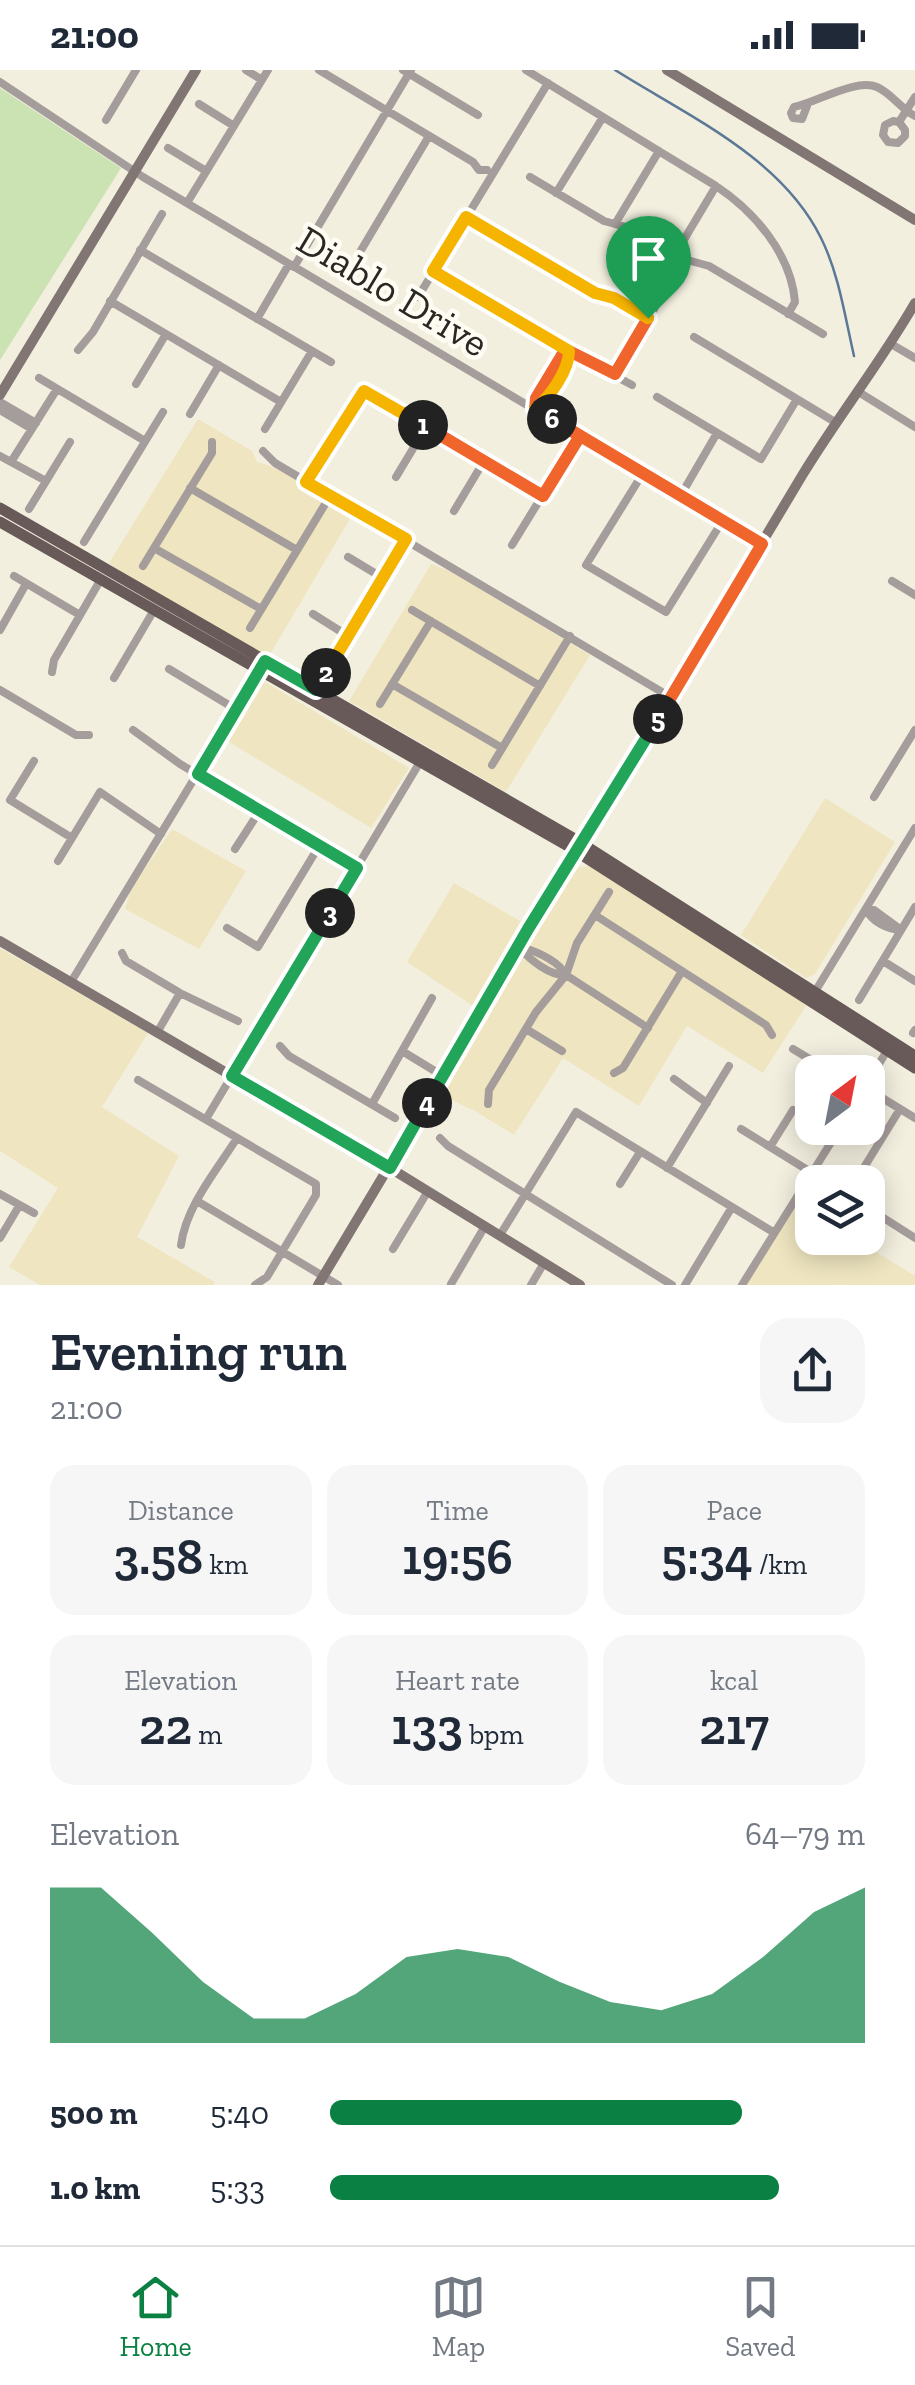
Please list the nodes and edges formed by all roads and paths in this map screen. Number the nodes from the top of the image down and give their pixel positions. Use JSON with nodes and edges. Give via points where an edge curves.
{"nodes":[{"id":1,"x":136,"y":70,"type":"edge"},
{"id":2,"x":196,"y":70,"type":"edge"},
{"id":3,"x":246,"y":70,"type":"edge"},
{"id":4,"x":268,"y":70,"type":"edge"},
{"id":5,"x":319,"y":70,"type":"edge"},
{"id":6,"x":526,"y":70,"type":"edge"},
{"id":7,"x":667,"y":70,"type":"edge"},
{"id":8,"x":408,"y":71,"type":"edge"},
{"id":9,"x":262,"y":80,"type":"junction"},
{"id":10,"x":0,"y":82,"type":"edge"},
{"id":11,"x":548,"y":83,"type":"junction"},
{"id":12,"x":915,"y":97,"type":"edge"},
{"id":13,"x":199,"y":104,"type":"dead end"},
{"id":14,"x":807,"y":106,"type":"dead end"},
{"id":15,"x":387,"y":110,"type":"junction"},
{"id":16,"x":911,"y":114,"type":"edge"},
{"id":17,"x":478,"y":115,"type":"dead end"},
{"id":18,"x":602,"y":116,"type":"junction"},
{"id":19,"x":106,"y":120,"type":"dead end"},
{"id":20,"x":900,"y":122,"type":"dead end"},
{"id":21,"x":234,"y":126,"type":"junction"},
{"id":22,"x":429,"y":136,"type":"junction"},
{"id":23,"x":168,"y":148,"type":"dead end"},
{"id":24,"x":659,"y":151,"type":"junction"},
{"id":25,"x":135,"y":170,"type":"junction"},
{"id":26,"x":206,"y":171,"type":"junction"},
{"id":27,"x":490,"y":172,"type":"junction"},
{"id":28,"x":530,"y":177,"type":"dead end"},
{"id":29,"x":716,"y":186,"type":"junction"},
{"id":30,"x":556,"y":192,"type":"junction"},
{"id":31,"x":187,"y":203,"type":"junction"},
{"id":32,"x":162,"y":214,"type":"dead end"},
{"id":33,"x":466,"y":217,"type":"junction"},
{"id":34,"x":915,"y":220,"type":"edge"},
{"id":35,"x":615,"y":224,"type":"junction"},
{"id":36,"x":140,"y":250,"type":"junction"},
{"id":37,"x":360,"y":252,"type":"dead end"},
{"id":38,"x":676,"y":257,"type":"junction"},
{"id":39,"x":291,"y":265,"type":"junction"},
{"id":40,"x":433,"y":271,"type":"junction"},
{"id":41,"x":418,"y":297,"type":"dead end"},
{"id":42,"x":110,"y":301,"type":"junction"},
{"id":43,"x":915,"y":303,"type":"edge"},
{"id":44,"x":788,"y":314,"type":"junction"},
{"id":45,"x":648,"y":318,"type":"junction"},
{"id":46,"x":257,"y":319,"type":"junction"},
{"id":47,"x":166,"y":334,"type":"junction"},
{"id":48,"x":823,"y":334,"type":"dead end"},
{"id":49,"x":694,"y":337,"type":"dead end"},
{"id":50,"x":891,"y":344,"type":"junction"},
{"id":51,"x":78,"y":350,"type":"dead end"},
{"id":52,"x":312,"y":351,"type":"junction"},
{"id":53,"x":569,"y":351,"type":"junction"},
{"id":54,"x":915,"y":358,"type":"edge"},
{"id":55,"x":331,"y":362,"type":"dead end"},
{"id":56,"x":219,"y":365,"type":"junction"},
{"id":57,"x":615,"y":374,"type":"junction"},
{"id":58,"x":38,"y":378,"type":"dead end"},
{"id":59,"x":136,"y":384,"type":"dead end"},
{"id":60,"x":632,"y":384,"type":"dead end"},
{"id":61,"x":57,"y":389,"type":"junction"},
{"id":62,"x":856,"y":392,"type":"junction"},
{"id":63,"x":657,"y":397,"type":"dead end"},
{"id":64,"x":0,"y":398,"type":"edge"},
{"id":65,"x":798,"y":399,"type":"junction"},
{"id":66,"x":281,"y":402,"type":"junction"},
{"id":67,"x":535,"y":409,"type":"junction"},
{"id":68,"x":0,"y":410,"type":"edge"},
{"id":69,"x":163,"y":412,"type":"dead end"},
{"id":70,"x":190,"y":414,"type":"dead end"},
{"id":71,"x":835,"y":422,"type":"junction"},
{"id":72,"x":34,"y":426,"type":"junction"},
{"id":73,"x":426,"y":427,"type":"junction"},
{"id":74,"x":915,"y":427,"type":"edge"},
{"id":75,"x":265,"y":430,"type":"dead end"},
{"id":76,"x":718,"y":433,"type":"junction"},
{"id":77,"x":580,"y":436,"type":"junction"},
{"id":78,"x":70,"y":442,"type":"dead end"},
{"id":79,"x":145,"y":442,"type":"junction"},
{"id":80,"x":212,"y":442,"type":"dead end"},
{"id":81,"x":263,"y":450,"type":"dead end"},
{"id":82,"x":0,"y":456,"type":"edge"},
{"id":83,"x":484,"y":461,"type":"junction"},
{"id":84,"x":11,"y":462,"type":"junction"},
{"id":85,"x":643,"y":473,"type":"junction"},
{"id":86,"x":396,"y":476,"type":"dead end"},
{"id":87,"x":46,"y":481,"type":"junction"},
{"id":88,"x":306,"y":482,"type":"junction"},
{"id":89,"x":190,"y":488,"type":"junction"},
{"id":90,"x":681,"y":495,"type":"junction"},
{"id":91,"x":330,"y":496,"type":"junction"},
{"id":92,"x":543,"y":496,"type":"junction"},
{"id":93,"x":0,"y":508,"type":"edge"},
{"id":94,"x":29,"y":508,"type":"dead end"},
{"id":95,"x":454,"y":511,"type":"dead end"},
{"id":96,"x":723,"y":520,"type":"junction"},
{"id":97,"x":0,"y":522,"type":"edge"},
{"id":98,"x":406,"y":539,"type":"junction"},
{"id":99,"x":84,"y":542,"type":"dead end"},
{"id":100,"x":762,"y":544,"type":"junction"},
{"id":101,"x":512,"y":546,"type":"dead end"},
{"id":102,"x":154,"y":548,"type":"junction"},
{"id":103,"x":297,"y":550,"type":"junction"},
{"id":104,"x":348,"y":557,"type":"dead end"},
{"id":105,"x":143,"y":566,"type":"dead end"},
{"id":106,"x":104,"y":575,"type":"junction"},
{"id":107,"x":14,"y":576,"type":"dead end"},
{"id":108,"x":383,"y":578,"type":"junction"},
{"id":109,"x":892,"y":581,"type":"dead end"},
{"id":110,"x":26,"y":584,"type":"junction"},
{"id":111,"x":915,"y":595,"type":"edge"},
{"id":112,"x":154,"y":610,"type":"junction"},
{"id":113,"x":261,"y":610,"type":"junction"},
{"id":114,"x":412,"y":610,"type":"dead end"},
{"id":115,"x":312,"y":614,"type":"dead end"},
{"id":116,"x":80,"y":615,"type":"junction"},
{"id":117,"x":431,"y":622,"type":"junction"},
{"id":118,"x":250,"y":628,"type":"dead end"},
{"id":119,"x":0,"y":630,"type":"edge"},
{"id":120,"x":348,"y":636,"type":"junction"},
{"id":121,"x":570,"y":636,"type":"junction"},
{"id":122,"x":262,"y":666,"type":"junction"},
{"id":123,"x":170,"y":669,"type":"dead end"},
{"id":124,"x":52,"y":672,"type":"dead end"},
{"id":125,"x":114,"y":678,"type":"dead end"},
{"id":126,"x":392,"y":684,"type":"junction"},
{"id":127,"x":540,"y":686,"type":"junction"},
{"id":128,"x":0,"y":690,"type":"edge"},
{"id":129,"x":313,"y":695,"type":"junction"},
{"id":130,"x":672,"y":698,"type":"junction"},
{"id":131,"x":380,"y":704,"type":"dead end"},
{"id":132,"x":236,"y":710,"type":"junction"},
{"id":133,"x":134,"y":730,"type":"dead end"},
{"id":134,"x":89,"y":735,"type":"dead end"},
{"id":135,"x":914,"y":735,"type":"edge"},
{"id":136,"x":502,"y":748,"type":"junction"},
{"id":137,"x":422,"y":758,"type":"junction"},
{"id":138,"x":34,"y":761,"type":"dead end"},
{"id":139,"x":492,"y":764,"type":"dead end"},
{"id":140,"x":198,"y":774,"type":"junction"},
{"id":141,"x":874,"y":796,"type":"dead end"},
{"id":142,"x":259,"y":812,"type":"junction"},
{"id":143,"x":915,"y":828,"type":"edge"},
{"id":144,"x":162,"y":834,"type":"junction"},
{"id":145,"x":72,"y":838,"type":"junction"},
{"id":146,"x":906,"y":844,"type":"junction"},
{"id":147,"x":319,"y":846,"type":"junction"},
{"id":148,"x":580,"y":848,"type":"junction"},
{"id":149,"x":235,"y":849,"type":"dead end"},
{"id":150,"x":915,"y":850,"type":"edge"},
{"id":151,"x":58,"y":861,"type":"dead end"},
{"id":152,"x":357,"y":868,"type":"junction"},
{"id":153,"x":608,"y":892,"type":"dead end"},
{"id":154,"x":915,"y":907,"type":"edge"},
{"id":155,"x":866,"y":909,"type":"junction"},
{"id":156,"x":594,"y":916,"type":"junction"},
{"id":157,"x":227,"y":928,"type":"dead end"},
{"id":158,"x":901,"y":930,"type":"junction"},
{"id":159,"x":0,"y":940,"type":"edge"},
{"id":160,"x":519,"y":946,"type":"junction"},
{"id":161,"x":122,"y":953,"type":"dead end"},
{"id":162,"x":883,"y":961,"type":"junction"},
{"id":163,"x":682,"y":971,"type":"junction"},
{"id":164,"x":566,"y":975,"type":"junction"},
{"id":165,"x":915,"y":981,"type":"edge"},
{"id":166,"x":72,"y":982,"type":"junction"},
{"id":167,"x":180,"y":994,"type":"junction"},
{"id":168,"x":812,"y":996,"type":"junction"},
{"id":169,"x":432,"y":998,"type":"dead end"},
{"id":170,"x":859,"y":1000,"type":"dead end"},
{"id":171,"x":238,"y":1021,"type":"dead end"},
{"id":172,"x":648,"y":1028,"type":"junction"},
{"id":173,"x":526,"y":1029,"type":"junction"},
{"id":174,"x":158,"y":1030,"type":"junction"},
{"id":175,"x":772,"y":1035,"type":"dead end"},
{"id":176,"x":280,"y":1046,"type":"dead end"},
{"id":177,"x":890,"y":1046,"type":"junction"},
{"id":178,"x":792,"y":1048,"type":"dead end"},
{"id":179,"x":402,"y":1051,"type":"junction"},
{"id":180,"x":562,"y":1051,"type":"dead end"},
{"id":181,"x":803,"y":1055,"type":"edge"},
{"id":182,"x":884,"y":1055,"type":"edge"},
{"id":183,"x":915,"y":1056,"type":"edge"},
{"id":184,"x":729,"y":1066,"type":"dead end"},
{"id":185,"x":915,"y":1068,"type":"edge"},
{"id":186,"x":614,"y":1073,"type":"dead end"},
{"id":187,"x":232,"y":1076,"type":"junction"},
{"id":188,"x":443,"y":1076,"type":"junction"},
{"id":189,"x":138,"y":1080,"type":"dead end"},
{"id":190,"x":674,"y":1080,"type":"dead end"},
{"id":191,"x":885,"y":1100,"type":"edge"},
{"id":192,"x":707,"y":1102,"type":"junction"},
{"id":193,"x":372,"y":1104,"type":"junction"},
{"id":194,"x":488,"y":1104,"type":"dead end"},
{"id":195,"x":900,"y":1109,"type":"junction"},
{"id":196,"x":793,"y":1110,"type":"dead end"},
{"id":197,"x":395,"y":1118,"type":"dead end"},
{"id":198,"x":915,"y":1118,"type":"edge"},
{"id":199,"x":206,"y":1120,"type":"junction"},
{"id":200,"x":741,"y":1128,"type":"dead end"},
{"id":201,"x":237,"y":1138,"type":"junction"},
{"id":202,"x":440,"y":1138,"type":"dead end"},
{"id":203,"x":770,"y":1147,"type":"junction"},
{"id":204,"x":640,"y":1152,"type":"junction"},
{"id":205,"x":799,"y":1165,"type":"edge"},
{"id":206,"x":866,"y":1165,"type":"edge"},
{"id":207,"x":390,"y":1168,"type":"junction"},
{"id":208,"x":668,"y":1168,"type":"junction"},
{"id":209,"x":620,"y":1184,"type":"dead end"},
{"id":210,"x":428,"y":1191,"type":"junction"},
{"id":211,"x":0,"y":1194,"type":"edge"},
{"id":212,"x":526,"y":1194,"type":"junction"},
{"id":213,"x":795,"y":1199,"type":"edge"},
{"id":214,"x":197,"y":1202,"type":"junction"},
{"id":215,"x":20,"y":1206,"type":"junction"},
{"id":216,"x":732,"y":1208,"type":"junction"},
{"id":217,"x":34,"y":1213,"type":"dead end"},
{"id":218,"x":885,"y":1219,"type":"edge"},
{"id":219,"x":486,"y":1226,"type":"junction"},
{"id":220,"x":773,"y":1232,"type":"junction"},
{"id":221,"x":500,"y":1236,"type":"junction"},
{"id":222,"x":0,"y":1238,"type":"edge"},
{"id":223,"x":915,"y":1238,"type":"edge"},
{"id":224,"x":181,"y":1245,"type":"dead end"},
{"id":225,"x":393,"y":1249,"type":"dead end"},
{"id":226,"x":282,"y":1251,"type":"junction"},
{"id":227,"x":544,"y":1263,"type":"junction"},
{"id":228,"x":321,"y":1280,"type":"edge"},
{"id":229,"x":451,"y":1284,"type":"edge"},
{"id":230,"x":255,"y":1285,"type":"edge"},
{"id":231,"x":338,"y":1285,"type":"edge"},
{"id":232,"x":531,"y":1285,"type":"edge"},
{"id":233,"x":580,"y":1285,"type":"edge"},
{"id":234,"x":672,"y":1285,"type":"edge"},
{"id":235,"x":685,"y":1285,"type":"edge"},
{"id":236,"x":742,"y":1285,"type":"edge"}],
"edges":[{"from":1,"to":19,"type":"street"},
{"from":2,"to":25,"type":"street"},
{"from":3,"to":9,"type":"street"},
{"from":4,"to":9,"type":"street"},
{"from":5,"to":15,"type":"street"},
{"from":6,"to":11,"type":"street"},
{"from":7,"to":34,"type":"street"},
{"from":8,"to":15,"type":"street"},
{"from":8,"to":17,"type":"street"},
{"from":9,"to":21,"type":"street"},
{"from":10,"to":25,"type":"street","name":"Diablo Drive"},
{"from":11,"to":18,"type":"street"},
{"from":11,"to":27,"type":"street"},
{"from":12,"to":16,"type":"street"},
{"from":13,"to":21,"type":"street"},
{"from":14,"to":16,"type":"street","via":[[871,86]]},
{"from":15,"to":22,"type":"street"},
{"from":15,"to":39,"type":"street"},
{"from":16,"to":20,"type":"street"},
{"from":18,"to":24,"type":"street"},
{"from":18,"to":30,"type":"street"},
{"from":21,"to":26,"type":"street"},
{"from":22,"to":27,"type":"street"},
{"from":22,"to":37,"type":"street"},
{"from":23,"to":26,"type":"street"},
{"from":24,"to":29,"type":"street"},
{"from":24,"to":35,"type":"street"},
{"from":25,"to":31,"type":"street","name":"Diablo Drive"},
{"from":25,"to":64,"type":"street"},
{"from":26,"to":31,"type":"street"},
{"from":27,"to":33,"type":"street"},
{"from":28,"to":30,"type":"street"},
{"from":29,"to":38,"type":"street"},
{"from":29,"to":44,"type":"street","via":[[752,216],[779,253],[794,290]]},
{"from":30,"to":35,"type":"street"},
{"from":31,"to":39,"type":"street","name":"Diablo Drive"},
{"from":32,"to":36,"type":"street"},
{"from":33,"to":40,"type":"street"},
{"from":33,"to":45,"type":"street"},
{"from":35,"to":38,"type":"street"},
{"from":36,"to":42,"type":"street"},
{"from":36,"to":46,"type":"street"},
{"from":38,"to":44,"type":"street","via":[[704,263]]},
{"from":38,"to":45,"type":"street"},
{"from":39,"to":46,"type":"street"},
{"from":39,"to":67,"type":"street","name":"Diablo Drive"},
{"from":40,"to":41,"type":"street"},
{"from":40,"to":53,"type":"street"},
{"from":42,"to":47,"type":"street"},
{"from":42,"to":51,"type":"street"},
{"from":43,"to":50,"type":"street"},
{"from":44,"to":48,"type":"street"},
{"from":45,"to":57,"type":"street"},
{"from":46,"to":52,"type":"street"},
{"from":47,"to":56,"type":"street"},
{"from":47,"to":59,"type":"street"},
{"from":49,"to":65,"type":"street"},
{"from":50,"to":54,"type":"street"},
{"from":50,"to":62,"type":"street"},
{"from":52,"to":55,"type":"street"},
{"from":52,"to":66,"type":"street"},
{"from":53,"to":57,"type":"street"},
{"from":53,"to":67,"type":"street"},
{"from":56,"to":66,"type":"street"},
{"from":56,"to":70,"type":"street"},
{"from":57,"to":60,"type":"street"},
{"from":58,"to":61,"type":"street"},
{"from":61,"to":72,"type":"street"},
{"from":61,"to":79,"type":"street"},
{"from":62,"to":71,"type":"street"},
{"from":62,"to":74,"type":"street"},
{"from":63,"to":76,"type":"street"},
{"from":64,"to":72,"type":"street"},
{"from":65,"to":71,"type":"street"},
{"from":65,"to":76,"type":"street","via":[[761,459]]},
{"from":66,"to":75,"type":"street"},
{"from":67,"to":77,"type":"street","name":"Diablo Drive"},
{"from":68,"to":72,"type":"street"},
{"from":69,"to":79,"type":"street"},
{"from":71,"to":100,"type":"street"},
{"from":72,"to":84,"type":"street"},
{"from":73,"to":83,"type":"street"},
{"from":73,"to":86,"type":"street"},
{"from":73,"to":88,"type":"street","via":[[364,391]]},
{"from":76,"to":90,"type":"street"},
{"from":77,"to":85,"type":"street","name":"Diablo Drive"},
{"from":77,"to":92,"type":"street"},
{"from":78,"to":87,"type":"street"},
{"from":79,"to":99,"type":"street"},
{"from":80,"to":89,"type":"street","via":[[212,454]]},
{"from":81,"to":88,"type":"street"},
{"from":82,"to":84,"type":"street"},
{"from":83,"to":92,"type":"street"},
{"from":83,"to":95,"type":"street"},
{"from":84,"to":87,"type":"street"},
{"from":85,"to":90,"type":"street","name":"Diablo Drive"},
{"from":85,"to":96,"type":"street","via":[[586,565],[666,612]]},
{"from":87,"to":94,"type":"street"},
{"from":88,"to":91,"type":"street"},
{"from":89,"to":102,"type":"street"},
{"from":89,"to":103,"type":"street"},
{"from":90,"to":96,"type":"street","name":"Diablo Drive"},
{"from":91,"to":98,"type":"street"},
{"from":91,"to":103,"type":"street"},
{"from":92,"to":101,"type":"street"},
{"from":93,"to":106,"type":"main road"},
{"from":96,"to":100,"type":"street","name":"Diablo Drive"},
{"from":97,"to":106,"type":"main road"},
{"from":98,"to":108,"type":"street"},
{"from":98,"to":121,"type":"street"},
{"from":100,"to":130,"type":"street"},
{"from":102,"to":105,"type":"street"},
{"from":102,"to":113,"type":"street"},
{"from":103,"to":113,"type":"street"},
{"from":104,"to":108,"type":"street"},
{"from":106,"to":112,"type":"main road"},
{"from":106,"to":116,"type":"street"},
{"from":106,"to":122,"type":"main road"},
{"from":107,"to":110,"type":"street"},
{"from":108,"to":120,"type":"street"},
{"from":109,"to":111,"type":"street"},
{"from":110,"to":116,"type":"street"},
{"from":110,"to":119,"type":"street"},
{"from":112,"to":122,"type":"main road"},
{"from":112,"to":125,"type":"street"},
{"from":113,"to":118,"type":"street"},
{"from":114,"to":117,"type":"street"},
{"from":115,"to":120,"type":"street"},
{"from":116,"to":124,"type":"street"},
{"from":117,"to":126,"type":"street"},
{"from":117,"to":127,"type":"street"},
{"from":120,"to":129,"type":"street"},
{"from":121,"to":127,"type":"street"},
{"from":121,"to":130,"type":"street"},
{"from":122,"to":129,"type":"main road"},
{"from":122,"to":132,"type":"street"},
{"from":123,"to":132,"type":"street"},
{"from":126,"to":131,"type":"street"},
{"from":126,"to":136,"type":"street"},
{"from":127,"to":136,"type":"street"},
{"from":128,"to":134,"type":"street","via":[[76,735]]},
{"from":129,"to":137,"type":"main road"},
{"from":130,"to":148,"type":"street"},
{"from":132,"to":140,"type":"street"},
{"from":133,"to":140,"type":"street"},
{"from":135,"to":141,"type":"street"},
{"from":136,"to":139,"type":"street"},
{"from":137,"to":148,"type":"main road"},
{"from":137,"to":152,"type":"street"},
{"from":138,"to":145,"type":"street","via":[[10,800]]},
{"from":140,"to":142,"type":"street"},
{"from":140,"to":144,"type":"street"},
{"from":142,"to":147,"type":"street"},
{"from":142,"to":149,"type":"street"},
{"from":143,"to":146,"type":"street"},
{"from":144,"to":145,"type":"street","via":[[100,792]]},
{"from":144,"to":166,"type":"street"},
{"from":145,"to":151,"type":"street"},
{"from":146,"to":150,"type":"street"},
{"from":146,"to":155,"type":"street"},
{"from":147,"to":152,"type":"street"},
{"from":147,"to":157,"type":"street","via":[[258,947]]},
{"from":148,"to":160,"type":"street"},
{"from":148,"to":168,"type":"main road"},
{"from":152,"to":187,"type":"street"},
{"from":153,"to":156,"type":"street"},
{"from":154,"to":158,"type":"street"},
{"from":155,"to":158,"type":"street"},
{"from":155,"to":168,"type":"street"},
{"from":156,"to":163,"type":"street"},
{"from":156,"to":164,"type":"street"},
{"from":158,"to":162,"type":"street"},
{"from":159,"to":166,"type":"street"},
{"from":160,"to":164,"type":"street"},
{"from":160,"to":188,"type":"street"},
{"from":161,"to":167,"type":"street","via":[[126,962]]},
{"from":162,"to":165,"type":"street"},
{"from":162,"to":170,"type":"street"},
{"from":163,"to":172,"type":"street"},
{"from":163,"to":175,"type":"street"},
{"from":164,"to":172,"type":"street"},
{"from":164,"to":173,"type":"street"},
{"from":166,"to":174,"type":"street"},
{"from":167,"to":171,"type":"street"},
{"from":167,"to":174,"type":"street"},
{"from":168,"to":177,"type":"main road"},
{"from":169,"to":179,"type":"street"},
{"from":172,"to":186,"type":"street"},
{"from":173,"to":180,"type":"street"},
{"from":173,"to":194,"type":"street","via":[[489,1090]]},
{"from":174,"to":187,"type":"street"},
{"from":176,"to":193,"type":"street"},
{"from":177,"to":182,"type":"street"},
{"from":177,"to":183,"type":"main road"},
{"from":177,"to":185,"type":"main road"},
{"from":178,"to":181,"type":"street"},
{"from":179,"to":188,"type":"street"},
{"from":179,"to":193,"type":"street"},
{"from":184,"to":192,"type":"street"},
{"from":187,"to":199,"type":"street"},
{"from":187,"to":207,"type":"street"},
{"from":188,"to":207,"type":"street"},
{"from":189,"to":199,"type":"street"},
{"from":190,"to":192,"type":"street"},
{"from":191,"to":195,"type":"street"},
{"from":192,"to":208,"type":"street"},
{"from":193,"to":197,"type":"street"},
{"from":195,"to":198,"type":"street"},
{"from":195,"to":206,"type":"street"},
{"from":196,"to":203,"type":"street"},
{"from":199,"to":201,"type":"street"},
{"from":200,"to":203,"type":"street"},
{"from":201,"to":214,"type":"street"},
{"from":201,"to":226,"type":"street","via":[[316,1184]]},
{"from":202,"to":212,"type":"street"},
{"from":203,"to":205,"type":"street"},
{"from":204,"to":208,"type":"street"},
{"from":204,"to":209,"type":"street"},
{"from":204,"to":212,"type":"street","via":[[576,1112]]},
{"from":207,"to":210,"type":"street"},
{"from":207,"to":228,"type":"street"},
{"from":208,"to":216,"type":"street"},
{"from":210,"to":219,"type":"street"},
{"from":210,"to":225,"type":"street"},
{"from":211,"to":215,"type":"street"},
{"from":212,"to":221,"type":"street"},
{"from":212,"to":234,"type":"street"},
{"from":213,"to":220,"type":"street"},
{"from":214,"to":224,"type":"street"},
{"from":214,"to":226,"type":"street"},
{"from":215,"to":217,"type":"street"},
{"from":215,"to":222,"type":"street"},
{"from":216,"to":220,"type":"street"},
{"from":216,"to":235,"type":"street"},
{"from":218,"to":223,"type":"street"},
{"from":219,"to":221,"type":"street"},
{"from":219,"to":229,"type":"street"},
{"from":220,"to":236,"type":"street"},
{"from":221,"to":227,"type":"street"},
{"from":226,"to":228,"type":"street"},
{"from":226,"to":230,"type":"street"},
{"from":227,"to":232,"type":"street"},
{"from":227,"to":233,"type":"street"},
{"from":228,"to":231,"type":"street"}]}
